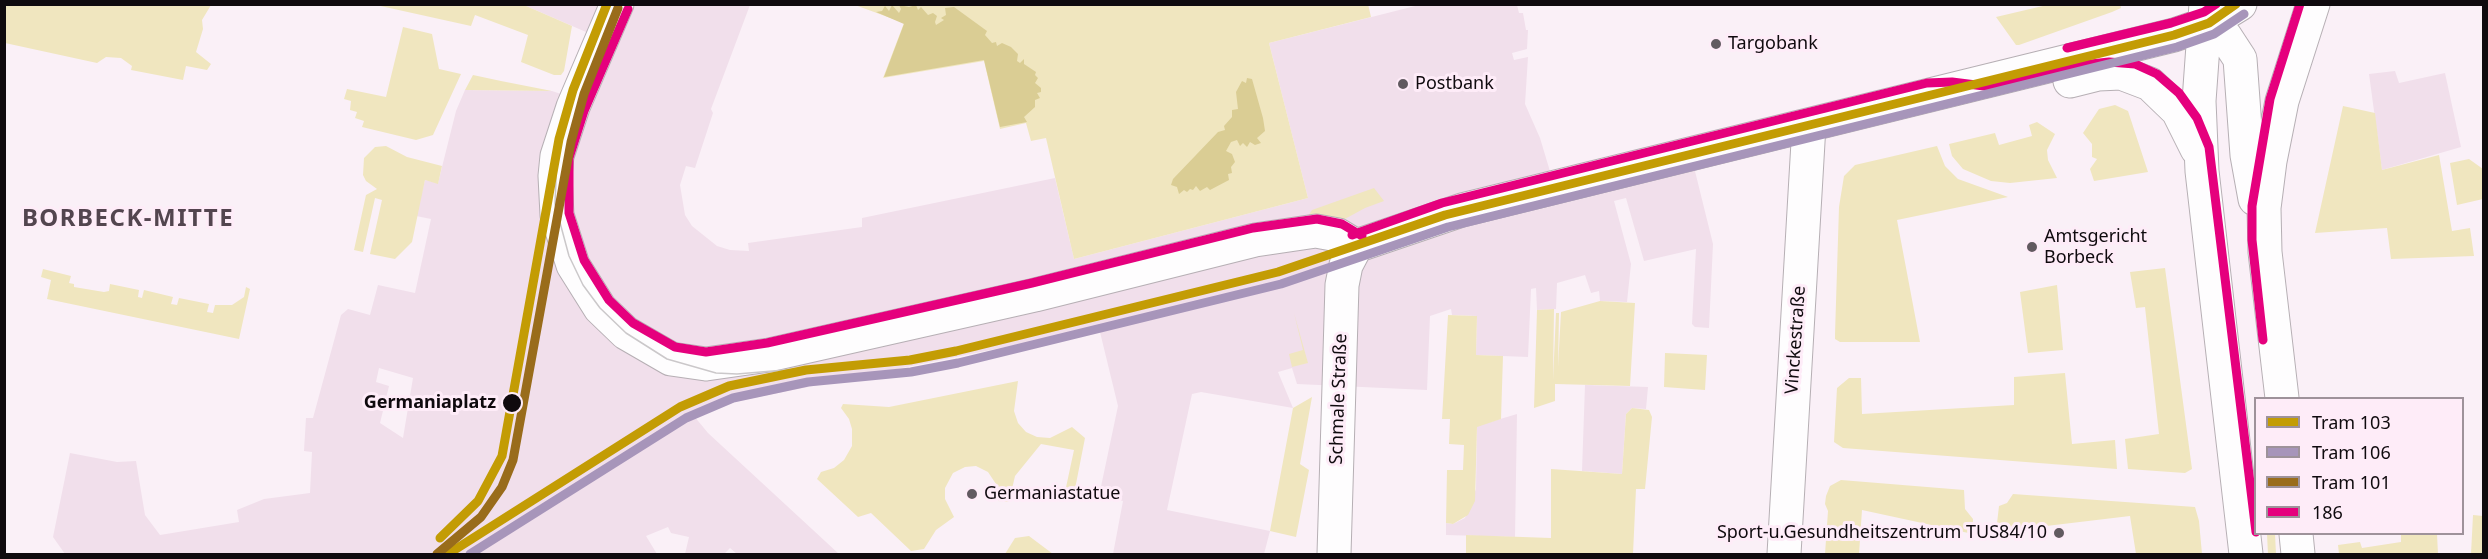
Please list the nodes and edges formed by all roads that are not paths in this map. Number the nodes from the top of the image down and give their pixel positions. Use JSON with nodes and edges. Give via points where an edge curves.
{"nodes":[{"id":1,"x":2313,"y":4,"type":"edge"},
{"id":2,"x":615,"y":9,"type":"edge"},
{"id":3,"x":2217,"y":13,"type":"edge"},
{"id":4,"x":1935,"y":94,"type":"junction"},
{"id":5,"x":1809,"y":125,"type":"junction"},
{"id":6,"x":2202,"y":171,"type":"junction"},
{"id":7,"x":2264,"y":239,"type":"junction"},
{"id":8,"x":1356,"y":246,"type":"junction"},
{"id":9,"x":2282,"y":397,"type":"edge"},
{"id":10,"x":2296,"y":535,"type":"edge"},
{"id":11,"x":1334,"y":555,"type":"edge"},
{"id":12,"x":1784,"y":555,"type":"edge"},
{"id":13,"x":2246,"y":555,"type":"edge"},
{"id":14,"x":2298,"y":555,"type":"edge"}],
"edges":[{"from":1,"to":7,"type":"street","via":[[2289,74],[2275,132],[2264,208]]},
{"from":2,"to":8,"type":"street","via":[[573,107],[557,156],[557,215],[569,256],[600,308],[626,333],[671,359],[727,362],[770,355],[1255,240],[1316,231],[1338,235]]},
{"from":3,"to":4,"type":"street","via":[[2166,37]]},
{"from":3,"to":6,"type":"street","via":[[2199,126]]},
{"from":3,"to":7,"type":"street","via":[[2225,36],[2240,59],[2247,155]]},
{"from":4,"to":5,"type":"street"},
{"from":4,"to":6,"type":"street","via":[[1993,99],[2098,74],[2131,75],[2161,92],[2178,111],[2191,134]]},
{"from":5,"to":8,"type":"street","via":[[1445,214]]},
{"from":5,"to":12,"type":"street","name":"Vinckestraße"},
{"from":6,"to":13,"type":"street"},
{"from":7,"to":9,"type":"street"},
{"from":8,"to":11,"type":"street","name":"Schmale Straße","via":[[1342,285]]},
{"from":10,"to":14,"type":"street"}]}
